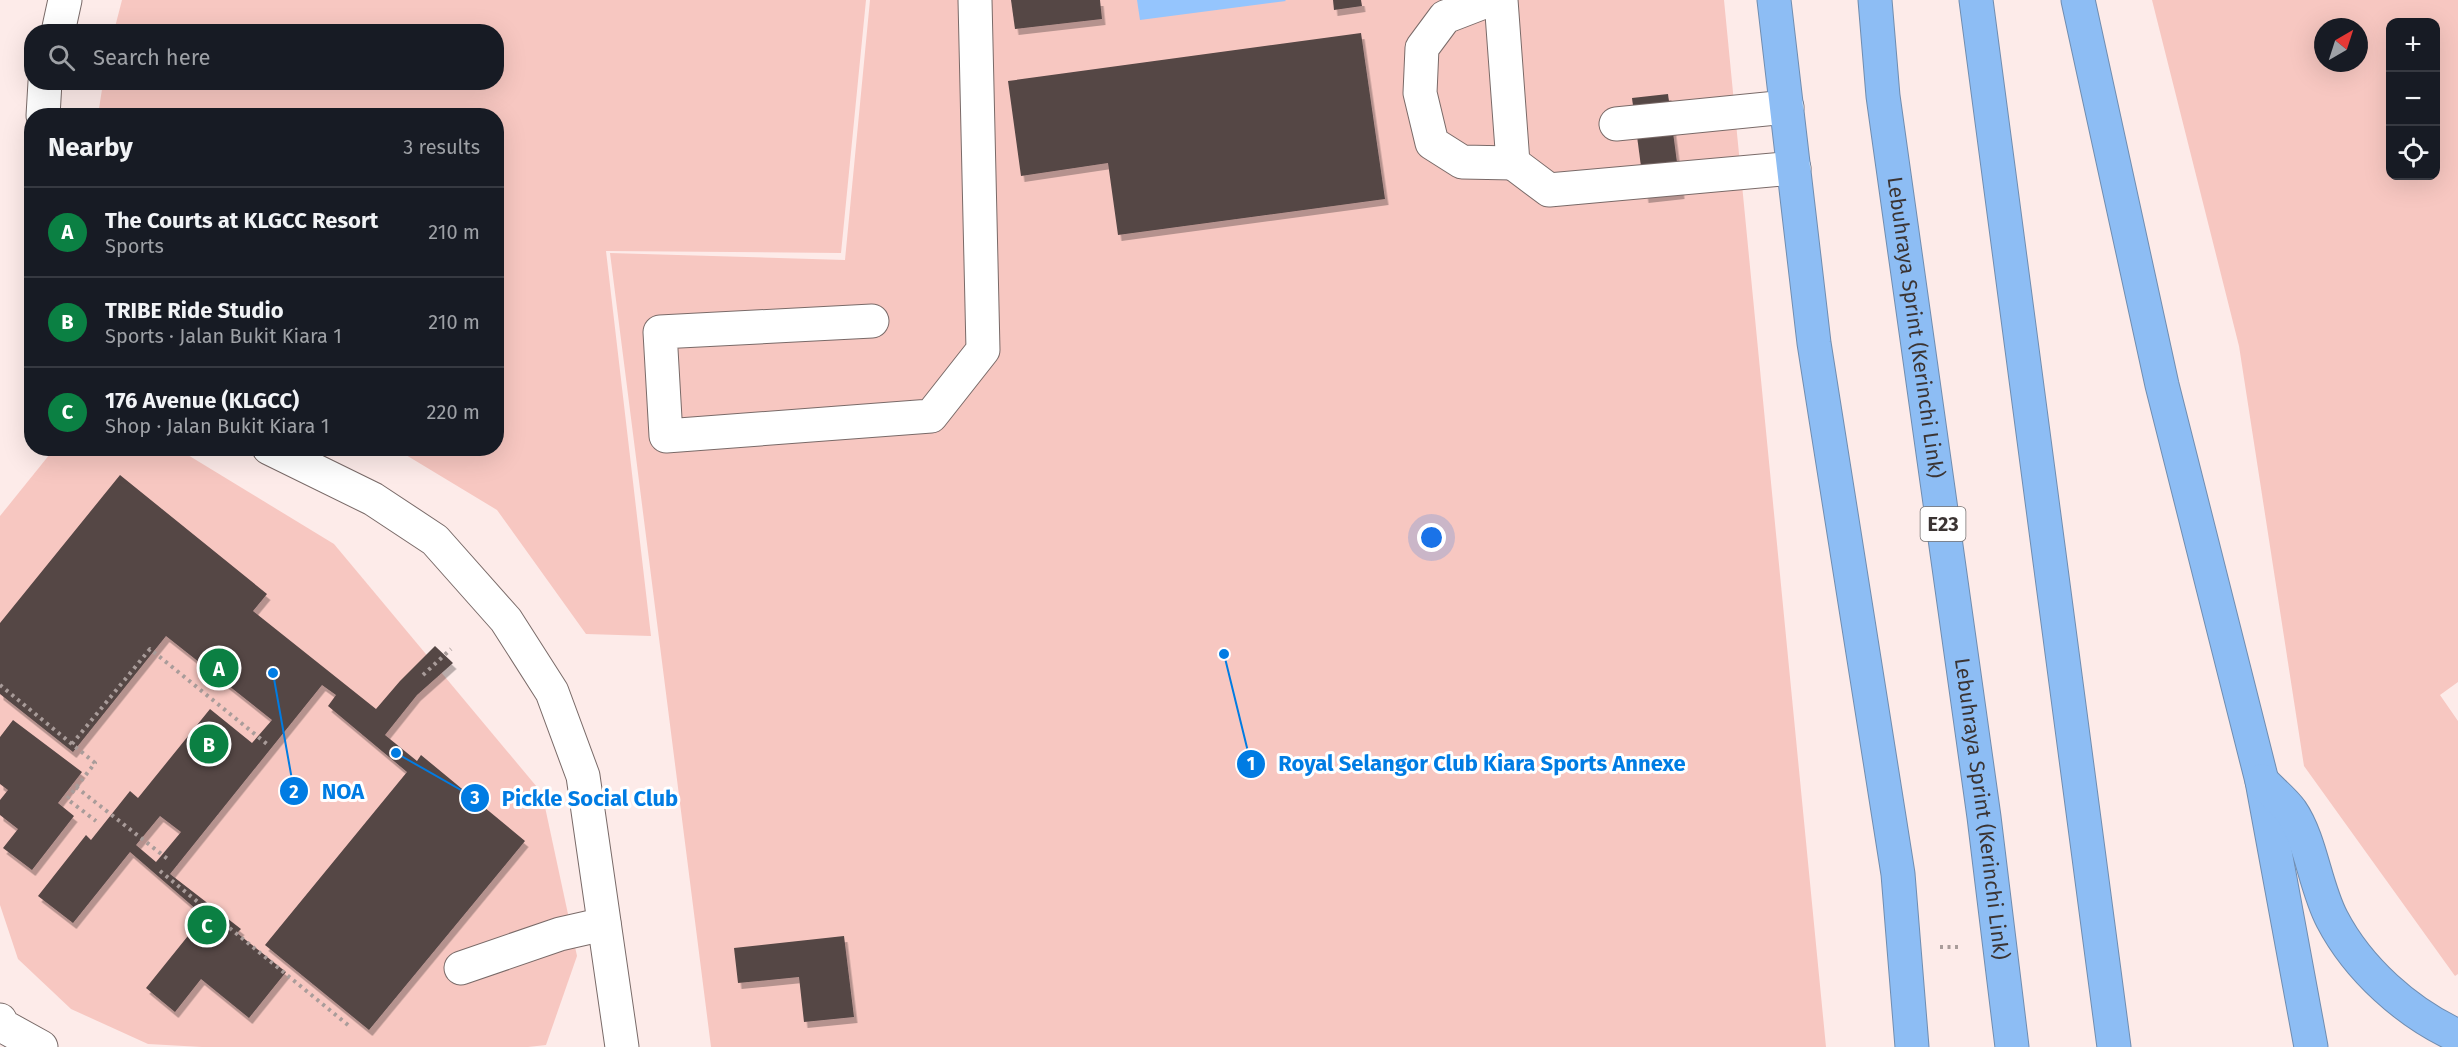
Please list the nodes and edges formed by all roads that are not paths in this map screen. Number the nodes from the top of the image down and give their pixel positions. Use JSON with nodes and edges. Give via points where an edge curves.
{"nodes":[{"id":1,"x":65,"y":0,"type":"edge"},
{"id":2,"x":975,"y":0,"type":"edge"},
{"id":3,"x":1489,"y":0,"type":"edge"},
{"id":4,"x":1501,"y":0,"type":"edge"},
{"id":5,"x":1774,"y":0,"type":"edge"},
{"id":6,"x":1875,"y":0,"type":"edge"},
{"id":7,"x":1976,"y":0,"type":"edge"},
{"id":8,"x":2078,"y":0,"type":"edge"},
{"id":9,"x":60,"y":24,"type":"edge"},
{"id":10,"x":45,"y":90,"type":"edge"},
{"id":11,"x":1787,"y":107,"type":"junction"},
{"id":12,"x":44,"y":108,"type":"edge"},
{"id":13,"x":1616,"y":124,"type":"dead end"},
{"id":14,"x":1513,"y":163,"type":"junction"},
{"id":15,"x":1794,"y":168,"type":"junction"},
{"id":16,"x":872,"y":321,"type":"dead end"},
{"id":17,"x":285,"y":456,"type":"edge"},
{"id":18,"x":2262,"y":781,"type":"junction"},
{"id":19,"x":604,"y":924,"type":"junction"},
{"id":20,"x":461,"y":968,"type":"dead end"},
{"id":21,"x":1909,"y":1010,"type":"junction"},
{"id":22,"x":0,"y":1020,"type":"edge"},
{"id":23,"x":2458,"y":1036,"type":"edge"},
{"id":24,"x":41,"y":1047,"type":"edge"},
{"id":25,"x":622,"y":1047,"type":"edge"},
{"id":26,"x":1899,"y":1047,"type":"edge"},
{"id":27,"x":1912,"y":1047,"type":"edge"},
{"id":28,"x":2012,"y":1047,"type":"edge"},
{"id":29,"x":2114,"y":1047,"type":"edge"},
{"id":30,"x":2311,"y":1047,"type":"edge"}],
"edges":[{"from":1,"to":9,"type":"street"},
{"from":2,"to":16,"type":"street","via":[[983,350],[931,416],[666,436],[660,332]]},
{"from":3,"to":14,"type":"street","via":[[1445,17],[1422,48],[1420,93],[1432,143],[1462,162]]},
{"from":4,"to":14,"type":"street"},
{"from":5,"to":11,"type":"highway"},
{"from":6,"to":28,"type":"highway","name":"Lebuhraya Sprint (Kerinchi Link)","number":"E23","via":[[1883,96],[1984,817]]},
{"from":7,"to":29,"type":"highway"},
{"from":8,"to":18,"type":"highway","via":[[2162,386]]},
{"from":10,"to":12,"type":"street"},
{"from":11,"to":13,"type":"street"},
{"from":11,"to":15,"type":"highway"},
{"from":14,"to":15,"type":"street","via":[[1549,190]]},
{"from":15,"to":21,"type":"highway","via":[[1814,343],[1898,874]]},
{"from":17,"to":19,"type":"street","via":[[373,499],[435,540],[506,621],[552,692],[583,776]]},
{"from":18,"to":23,"type":"highway","via":[[2291,812],[2331,918],[2354,952],[2404,1002],[2439,1028]]},
{"from":18,"to":30,"type":"highway"},
{"from":19,"to":20,"type":"street","via":[[560,934]]},
{"from":19,"to":25,"type":"street"},
{"from":21,"to":26,"type":"highway"},
{"from":21,"to":27,"type":"highway"},
{"from":22,"to":24,"type":"street","via":[[3,1026]]}]}
